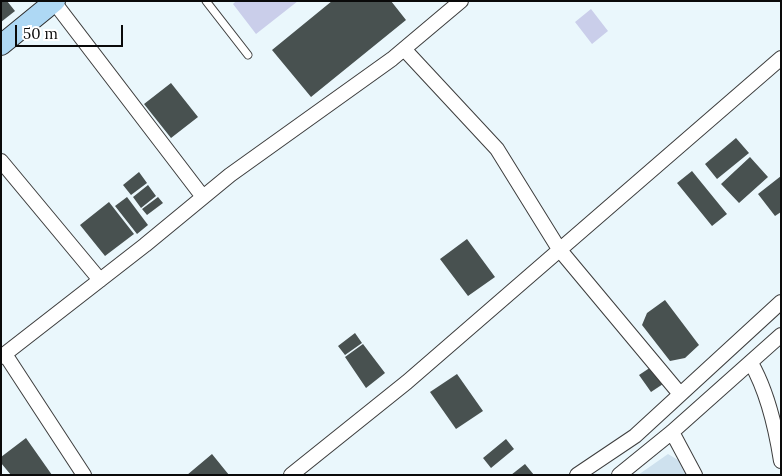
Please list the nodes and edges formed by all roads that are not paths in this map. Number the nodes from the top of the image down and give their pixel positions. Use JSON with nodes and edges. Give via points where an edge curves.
{"nodes":[{"id":1,"x":206,"y":1,"type":"edge"},
{"id":2,"x":461,"y":1,"type":"edge"},
{"id":3,"x":54,"y":2,"type":"edge"},
{"id":4,"x":1,"y":45,"type":"edge"},
{"id":5,"x":404,"y":49,"type":"junction"},
{"id":6,"x":248,"y":55,"type":"dead end"},
{"id":7,"x":781,"y":58,"type":"edge"},
{"id":8,"x":1,"y":161,"type":"edge"},
{"id":9,"x":203,"y":198,"type":"junction"},
{"id":10,"x":559,"y":249,"type":"junction"},
{"id":11,"x":100,"y":280,"type":"junction"},
{"id":12,"x":781,"y":302,"type":"edge"},
{"id":13,"x":781,"y":335,"type":"edge"},
{"id":14,"x":3,"y":355,"type":"edge"},
{"id":15,"x":751,"y":363,"type":"junction"},
{"id":16,"x":680,"y":394,"type":"junction"},
{"id":17,"x":672,"y":432,"type":"junction"},
{"id":18,"x":781,"y":461,"type":"edge"},
{"id":19,"x":84,"y":475,"type":"edge"},
{"id":20,"x":291,"y":475,"type":"edge"},
{"id":21,"x":577,"y":475,"type":"edge"},
{"id":22,"x":619,"y":475,"type":"edge"},
{"id":23,"x":695,"y":475,"type":"edge"}],
"edges":[{"from":1,"to":6,"type":"lane"},
{"from":2,"to":5,"type":"street"},
{"from":3,"to":4,"type":"street"},
{"from":3,"to":9,"type":"street"},
{"from":5,"to":9,"type":"street"},
{"from":5,"to":10,"type":"street","via":[[497,149]]},
{"from":7,"to":10,"type":"street"},
{"from":8,"to":11,"type":"street"},
{"from":9,"to":11,"type":"street"},
{"from":10,"to":16,"type":"street"},
{"from":10,"to":20,"type":"street","via":[[406,382]]},
{"from":11,"to":14,"type":"street"},
{"from":12,"to":16,"type":"street"},
{"from":13,"to":15,"type":"street"},
{"from":14,"to":19,"type":"street"},
{"from":15,"to":17,"type":"street"},
{"from":15,"to":18,"type":"street","via":[[759,377]]},
{"from":16,"to":21,"type":"street","via":[[635,436]]},
{"from":17,"to":22,"type":"street"},
{"from":17,"to":23,"type":"street"}]}
